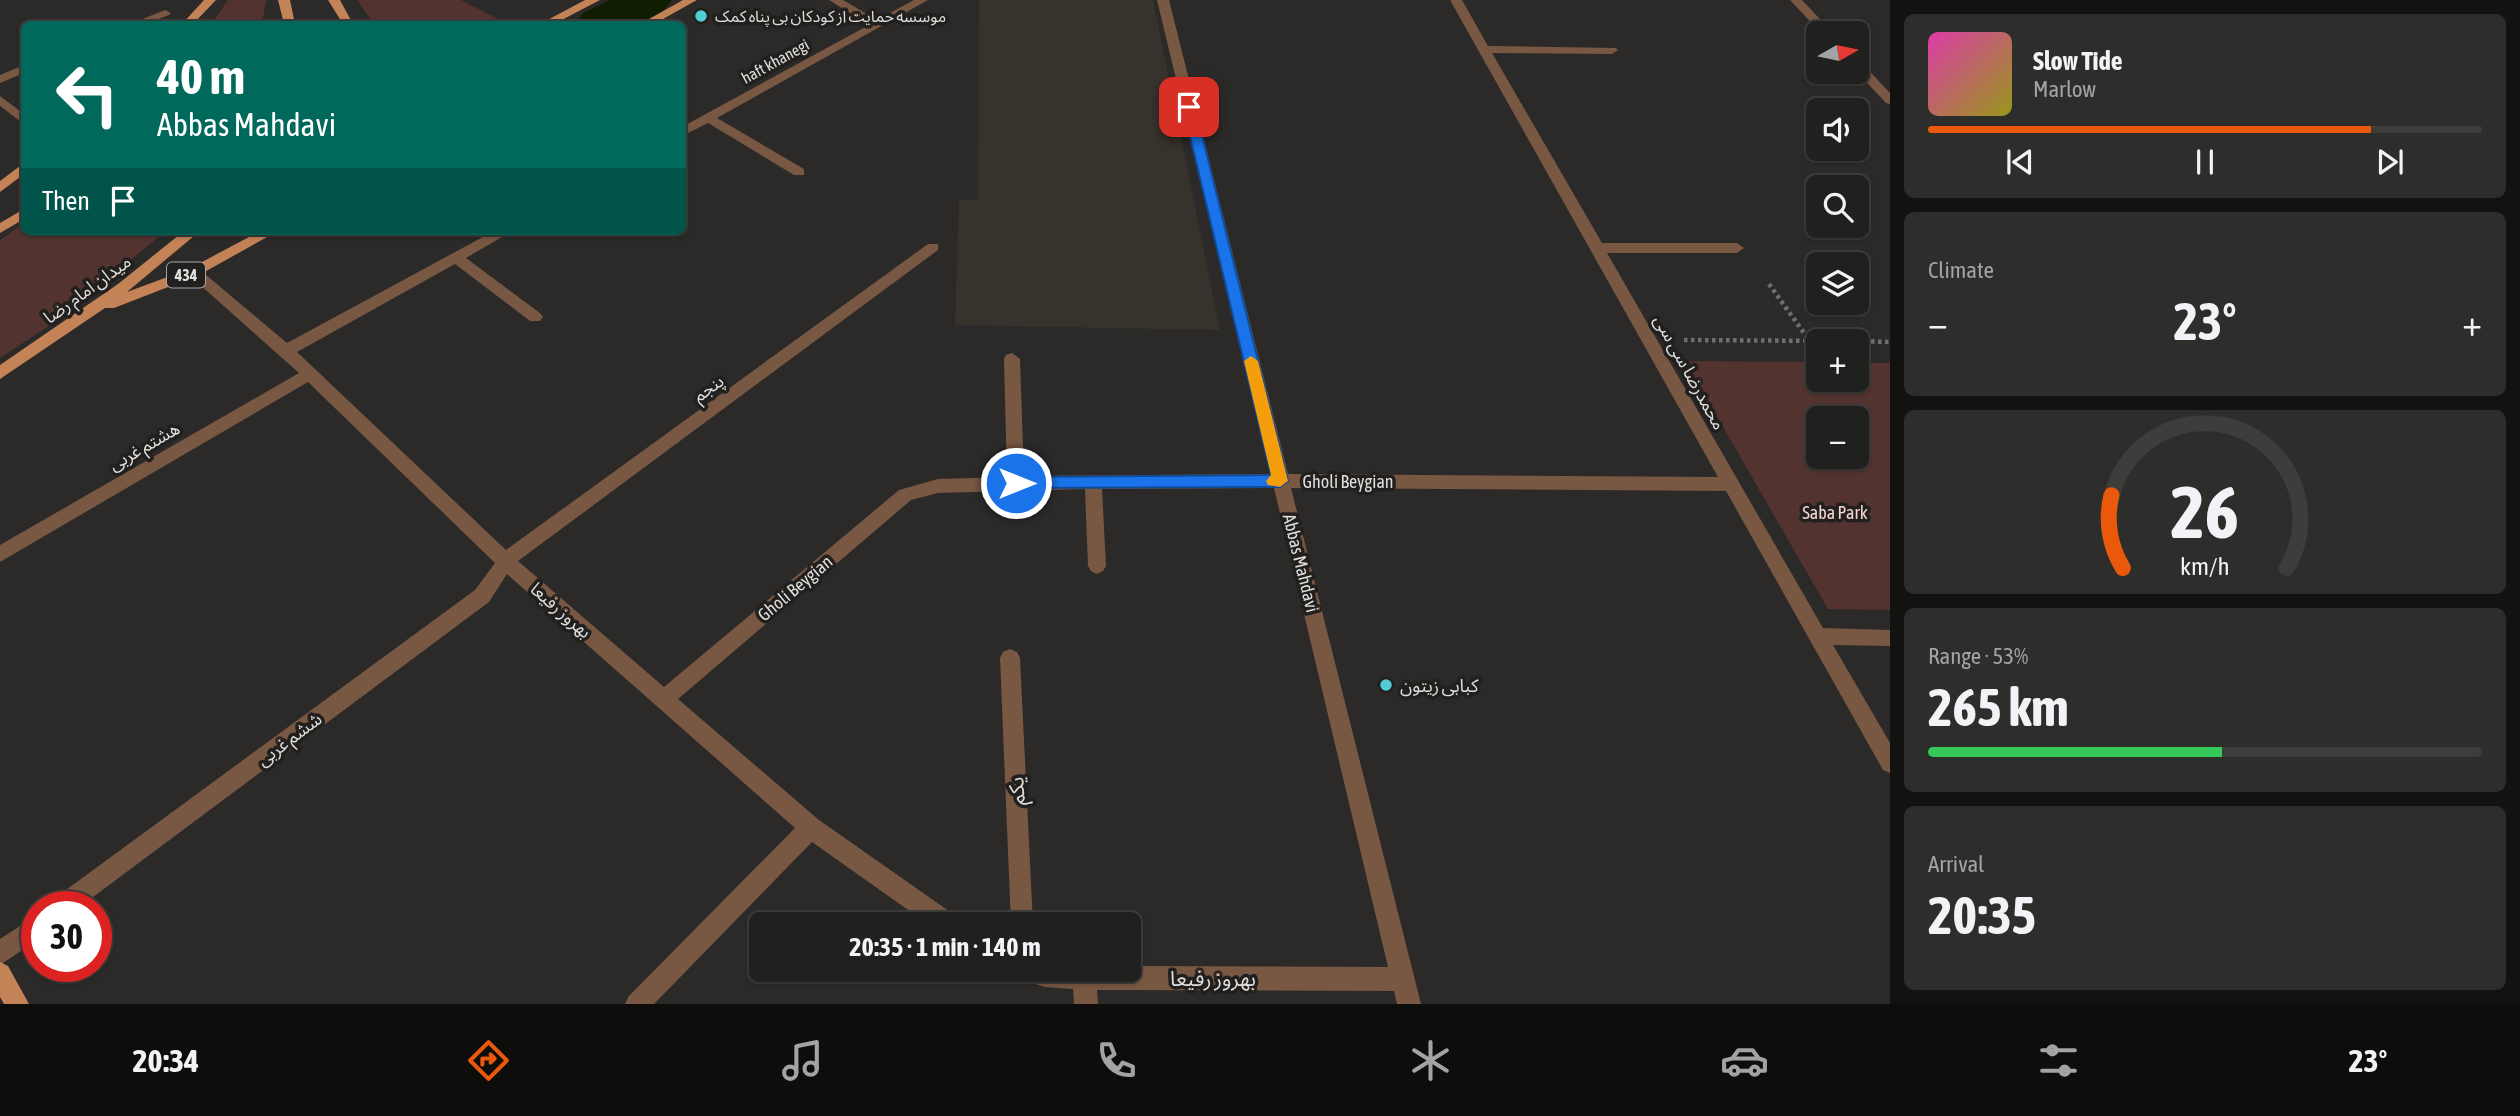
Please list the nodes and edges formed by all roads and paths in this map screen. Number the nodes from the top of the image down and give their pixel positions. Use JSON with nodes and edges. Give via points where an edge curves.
{"nodes":[{"id":1,"x":211,"y":0,"type":"edge"},
{"id":2,"x":284,"y":0,"type":"edge"},
{"id":3,"x":334,"y":0,"type":"edge"},
{"id":4,"x":594,"y":0,"type":"edge"},
{"id":5,"x":691,"y":0,"type":"edge"},
{"id":6,"x":835,"y":0,"type":"edge"},
{"id":7,"x":922,"y":0,"type":"edge"},
{"id":8,"x":1163,"y":0,"type":"edge"},
{"id":9,"x":1456,"y":0,"type":"edge"},
{"id":10,"x":1796,"y":0,"type":"edge"},
{"id":11,"x":165,"y":13,"type":"dead end"},
{"id":12,"x":144,"y":21,"type":"edge"},
{"id":13,"x":190,"y":21,"type":"edge"},
{"id":14,"x":197,"y":21,"type":"edge"},
{"id":15,"x":289,"y":21,"type":"edge"},
{"id":16,"x":346,"y":21,"type":"edge"},
{"id":17,"x":551,"y":21,"type":"edge"},
{"id":18,"x":652,"y":21,"type":"edge"},
{"id":19,"x":1816,"y":21,"type":"edge"},
{"id":20,"x":877,"y":25,"type":"junction"},
{"id":21,"x":1484,"y":49,"type":"junction"},
{"id":22,"x":1612,"y":50,"type":"dead end"},
{"id":23,"x":21,"y":70,"type":"edge"},
{"id":24,"x":1869,"y":78,"type":"edge"},
{"id":25,"x":0,"y":79,"type":"edge"},
{"id":26,"x":0,"y":100,"type":"edge"},
{"id":27,"x":1890,"y":100,"type":"edge"},
{"id":28,"x":21,"y":118,"type":"edge"},
{"id":29,"x":709,"y":118,"type":"junction"},
{"id":30,"x":686,"y":130,"type":"edge"},
{"id":31,"x":21,"y":170,"type":"edge"},
{"id":32,"x":799,"y":172,"type":"dead end"},
{"id":33,"x":0,"y":188,"type":"edge"},
{"id":34,"x":21,"y":215,"type":"edge"},
{"id":35,"x":0,"y":229,"type":"edge"},
{"id":36,"x":188,"y":235,"type":"edge"},
{"id":37,"x":263,"y":235,"type":"edge"},
{"id":38,"x":498,"y":235,"type":"edge"},
{"id":39,"x":933,"y":247,"type":"dead end"},
{"id":40,"x":1597,"y":248,"type":"junction"},
{"id":41,"x":1737,"y":248,"type":"dead end"},
{"id":42,"x":456,"y":258,"type":"junction"},
{"id":43,"x":194,"y":272,"type":"junction"},
{"id":44,"x":1769,"y":284,"type":"dead end"},
{"id":45,"x":96,"y":307,"type":"junction"},
{"id":46,"x":535,"y":317,"type":"dead end"},
{"id":47,"x":1806,"y":337,"type":"edge"},
{"id":48,"x":1649,"y":340,"type":"junction"},
{"id":49,"x":1806,"y":341,"type":"edge"},
{"id":50,"x":1869,"y":341,"type":"edge"},
{"id":51,"x":1890,"y":342,"type":"edge"},
{"id":52,"x":286,"y":351,"type":"junction"},
{"id":53,"x":1012,"y":359,"type":"dead end"},
{"id":54,"x":0,"y":373,"type":"edge"},
{"id":55,"x":309,"y":374,"type":"junction"},
{"id":56,"x":1280,"y":481,"type":"junction"},
{"id":57,"x":1016,"y":483,"type":"junction"},
{"id":58,"x":1093,"y":483,"type":"junction"},
{"id":59,"x":1730,"y":484,"type":"junction"},
{"id":60,"x":0,"y":554,"type":"edge"},
{"id":61,"x":505,"y":561,"type":"junction"},
{"id":62,"x":1097,"y":566,"type":"dead end"},
{"id":63,"x":1818,"y":636,"type":"junction"},
{"id":64,"x":1890,"y":638,"type":"edge"},
{"id":65,"x":1010,"y":658,"type":"dead end"},
{"id":66,"x":663,"y":700,"type":"junction"},
{"id":67,"x":1890,"y":764,"type":"edge"},
{"id":68,"x":811,"y":828,"type":"junction"},
{"id":69,"x":83,"y":891,"type":"edge"},
{"id":70,"x":931,"y":912,"type":"edge"},
{"id":71,"x":1021,"y":912,"type":"edge"},
{"id":72,"x":21,"y":938,"type":"edge"},
{"id":73,"x":0,"y":953,"type":"edge"},
{"id":74,"x":0,"y":974,"type":"edge"},
{"id":75,"x":1141,"y":978,"type":"edge"},
{"id":76,"x":1403,"y":979,"type":"junction"},
{"id":77,"x":1084,"y":982,"type":"edge"},
{"id":78,"x":18,"y":1004,"type":"edge"},
{"id":79,"x":637,"y":1004,"type":"edge"},
{"id":80,"x":1086,"y":1004,"type":"edge"},
{"id":81,"x":1409,"y":1004,"type":"edge"}],
"edges":[{"from":1,"to":13,"type":"main road"},
{"from":1,"to":14,"type":"main road"},
{"from":2,"to":15,"type":"main road"},
{"from":3,"to":16,"type":"main road"},
{"from":4,"to":17,"type":"main road"},
{"from":5,"to":18,"type":"main road"},
{"from":6,"to":20,"type":"street"},
{"from":7,"to":20,"type":"street","name":"haft khanegi"},
{"from":8,"to":56,"type":"street","name":"Abbas Mahdavi"},
{"from":9,"to":21,"type":"street","name":"محمدرضا سی سی"},
{"from":10,"to":19,"type":"street"},
{"from":11,"to":12,"type":"street"},
{"from":20,"to":29,"type":"street","name":"haft khanegi"},
{"from":21,"to":22,"type":"street"},
{"from":21,"to":40,"type":"street","name":"محمدرضا سی سی"},
{"from":23,"to":25,"type":"street"},
{"from":24,"to":27,"type":"street"},
{"from":26,"to":28,"type":"street"},
{"from":29,"to":30,"type":"street","name":"haft khanegi"},
{"from":29,"to":32,"type":"street"},
{"from":31,"to":33,"type":"main road"},
{"from":34,"to":35,"type":"main road"},
{"from":36,"to":45,"type":"main road","name":"میدان امام رضا"},
{"from":37,"to":43,"type":"main road","number":"434"},
{"from":38,"to":42,"type":"street"},
{"from":39,"to":61,"type":"street","name":"پنجم"},
{"from":40,"to":41,"type":"street"},
{"from":40,"to":48,"type":"street","name":"محمدرضا سی سی"},
{"from":42,"to":46,"type":"street"},
{"from":42,"to":52,"type":"street"},
{"from":43,"to":45,"type":"main road","number":"434"},
{"from":43,"to":52,"type":"street","name":"بهروز رفیعا"},
{"from":44,"to":47,"type":"path"},
{"from":45,"to":54,"type":"main road","name":"میدان امام رضا"},
{"from":48,"to":49,"type":"path"},
{"from":48,"to":59,"type":"street","name":"محمدرضا سی سی"},
{"from":50,"to":51,"type":"path"},
{"from":52,"to":55,"type":"street","name":"بهروز رفیعا"},
{"from":53,"to":57,"type":"street"},
{"from":55,"to":60,"type":"street","name":"هشتم غربی"},
{"from":55,"to":61,"type":"street","name":"بهروز رفیعا"},
{"from":56,"to":58,"type":"street","name":"Gholi Beygian"},
{"from":56,"to":59,"type":"street","name":"Gholi Beygian"},
{"from":56,"to":76,"type":"street","name":"Abbas Mahdavi"},
{"from":57,"to":58,"type":"street","name":"Gholi Beygian"},
{"from":57,"to":66,"type":"street","name":"Gholi Beygian","via":[[938,486],[905,495]]},
{"from":58,"to":62,"type":"street"},
{"from":59,"to":63,"type":"street","name":"محمدرضا سی سی"},
{"from":61,"to":66,"type":"street","name":"بهروز رفیعا"},
{"from":61,"to":69,"type":"street","name":"ششم غربی","via":[[482,596]]},
{"from":63,"to":64,"type":"street"},
{"from":63,"to":67,"type":"street","name":"محمدرضا سی سی"},
{"from":65,"to":71,"type":"street","name":"یکم"},
{"from":66,"to":68,"type":"street","name":"بهروز رفیعا"},
{"from":68,"to":70,"type":"street","name":"بهروز رفیعا"},
{"from":68,"to":79,"type":"street"},
{"from":72,"to":73,"type":"street"},
{"from":74,"to":78,"type":"main road"},
{"from":75,"to":76,"type":"street","name":"بهروز رفیعا"},
{"from":76,"to":81,"type":"street","name":"Abbas Mahdavi"},
{"from":77,"to":80,"type":"street"}]}
